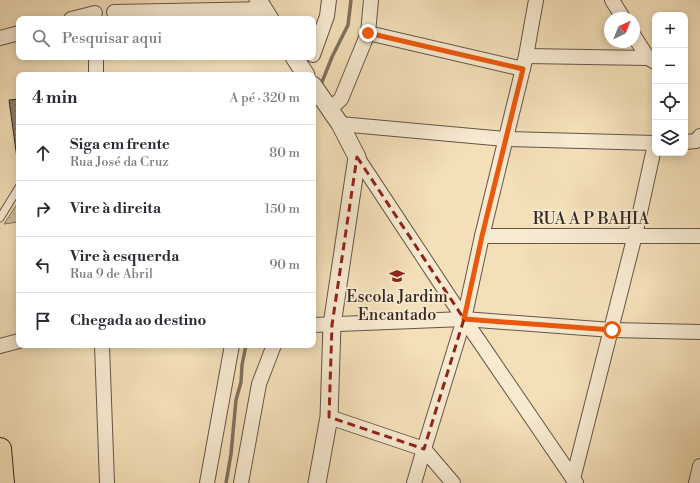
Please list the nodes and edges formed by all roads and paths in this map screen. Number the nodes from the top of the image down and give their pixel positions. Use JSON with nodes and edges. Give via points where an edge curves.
{"nodes":[{"id":1,"x":329,"y":0,"type":"edge"},
{"id":2,"x":371,"y":0,"type":"edge"},
{"id":3,"x":536,"y":0,"type":"edge"},
{"id":4,"x":612,"y":0,"type":"edge"},
{"id":5,"x":264,"y":9,"type":"edge"},
{"id":6,"x":95,"y":11,"type":"edge"},
{"id":7,"x":114,"y":12,"type":"dead end"},
{"id":8,"x":619,"y":12,"type":"edge"},
{"id":9,"x":80,"y":16,"type":"edge"},
{"id":10,"x":368,"y":33,"type":"junction"},
{"id":11,"x":16,"y":34,"type":"edge"},
{"id":12,"x":0,"y":38,"type":"edge"},
{"id":13,"x":640,"y":44,"type":"edge"},
{"id":14,"x":316,"y":47,"type":"edge"},
{"id":15,"x":96,"y":60,"type":"edge"},
{"id":16,"x":296,"y":60,"type":"edge"},
{"id":17,"x":312,"y":60,"type":"edge"},
{"id":18,"x":651,"y":60,"type":"edge"},
{"id":19,"x":524,"y":63,"type":"junction"},
{"id":20,"x":96,"y":72,"type":"edge"},
{"id":21,"x":304,"y":72,"type":"edge"},
{"id":22,"x":307,"y":72,"type":"edge"},
{"id":23,"x":316,"y":89,"type":"edge"},
{"id":24,"x":330,"y":109,"type":"junction"},
{"id":25,"x":340,"y":124,"type":"junction"},
{"id":26,"x":700,"y":136,"type":"edge"},
{"id":27,"x":505,"y":139,"type":"junction"},
{"id":28,"x":688,"y":142,"type":"edge"},
{"id":29,"x":652,"y":143,"type":"edge"},
{"id":30,"x":652,"y":156,"type":"edge"},
{"id":31,"x":357,"y":157,"type":"junction"},
{"id":32,"x":16,"y":192,"type":"edge"},
{"id":33,"x":0,"y":218,"type":"edge"},
{"id":34,"x":635,"y":235,"type":"junction"},
{"id":35,"x":482,"y":236,"type":"junction"},
{"id":36,"x":700,"y":236,"type":"edge"},
{"id":37,"x":464,"y":319,"type":"junction"},
{"id":38,"x":316,"y":325,"type":"edge"},
{"id":39,"x":332,"y":325,"type":"junction"},
{"id":40,"x":612,"y":330,"type":"junction"},
{"id":41,"x":700,"y":332,"type":"edge"},
{"id":42,"x":16,"y":342,"type":"edge"},
{"id":43,"x":0,"y":346,"type":"edge"},
{"id":44,"x":102,"y":348,"type":"edge"},
{"id":45,"x":231,"y":348,"type":"edge"},
{"id":46,"x":273,"y":348,"type":"edge"},
{"id":47,"x":329,"y":417,"type":"junction"},
{"id":48,"x":0,"y":449,"type":"edge"},
{"id":49,"x":424,"y":449,"type":"junction"},
{"id":50,"x":700,"y":466,"type":"edge"},
{"id":51,"x":2,"y":481,"type":"edge"},
{"id":52,"x":575,"y":481,"type":"edge"},
{"id":53,"x":107,"y":483,"type":"edge"},
{"id":54,"x":207,"y":483,"type":"edge"},
{"id":55,"x":241,"y":483,"type":"edge"},
{"id":56,"x":317,"y":483,"type":"edge"},
{"id":57,"x":414,"y":483,"type":"edge"},
{"id":58,"x":453,"y":483,"type":"edge"},
{"id":59,"x":696,"y":483,"type":"edge"}],
"edges":[{"from":1,"to":14,"type":"street","via":[[327,16]]},
{"from":2,"to":10,"type":"street"},
{"from":3,"to":19,"type":"street"},
{"from":4,"to":8,"type":"street"},
{"from":5,"to":7,"type":"street"},
{"from":6,"to":9,"type":"street"},
{"from":10,"to":19,"type":"street"},
{"from":10,"to":24,"type":"street","via":[[341,99]]},
{"from":11,"to":12,"type":"street"},
{"from":13,"to":18,"type":"street"},
{"from":15,"to":20,"type":"street"},
{"from":16,"to":21,"type":"street"},
{"from":17,"to":22,"type":"street"},
{"from":18,"to":19,"type":"street"},
{"from":19,"to":27,"type":"street"},
{"from":23,"to":24,"type":"street"},
{"from":24,"to":25,"type":"street"},
{"from":25,"to":27,"type":"street"},
{"from":25,"to":31,"type":"street"},
{"from":26,"to":28,"type":"street","via":[[696,141]]},
{"from":27,"to":29,"type":"street"},
{"from":27,"to":35,"type":"street"},
{"from":30,"to":34,"type":"street"},
{"from":31,"to":37,"type":"street"},
{"from":31,"to":39,"type":"street"},
{"from":32,"to":33,"type":"lane"},
{"from":34,"to":35,"type":"street","name":"RUA A P BAHIA"},
{"from":34,"to":36,"type":"street","name":"RUA A P BAHIA"},
{"from":34,"to":40,"type":"street"},
{"from":35,"to":37,"type":"street"},
{"from":37,"to":39,"type":"street"},
{"from":37,"to":40,"type":"street"},
{"from":37,"to":49,"type":"street"},
{"from":37,"to":52,"type":"street"},
{"from":38,"to":39,"type":"street"},
{"from":39,"to":47,"type":"street"},
{"from":40,"to":41,"type":"street"},
{"from":40,"to":52,"type":"street"},
{"from":42,"to":43,"type":"street"},
{"from":44,"to":53,"type":"street"},
{"from":45,"to":54,"type":"street"},
{"from":46,"to":55,"type":"street","via":[[259,384]]},
{"from":47,"to":49,"type":"street"},
{"from":47,"to":56,"type":"street"},
{"from":48,"to":51,"type":"main road"},
{"from":49,"to":57,"type":"street"},
{"from":49,"to":58,"type":"street"},
{"from":50,"to":59,"type":"street"}]}
